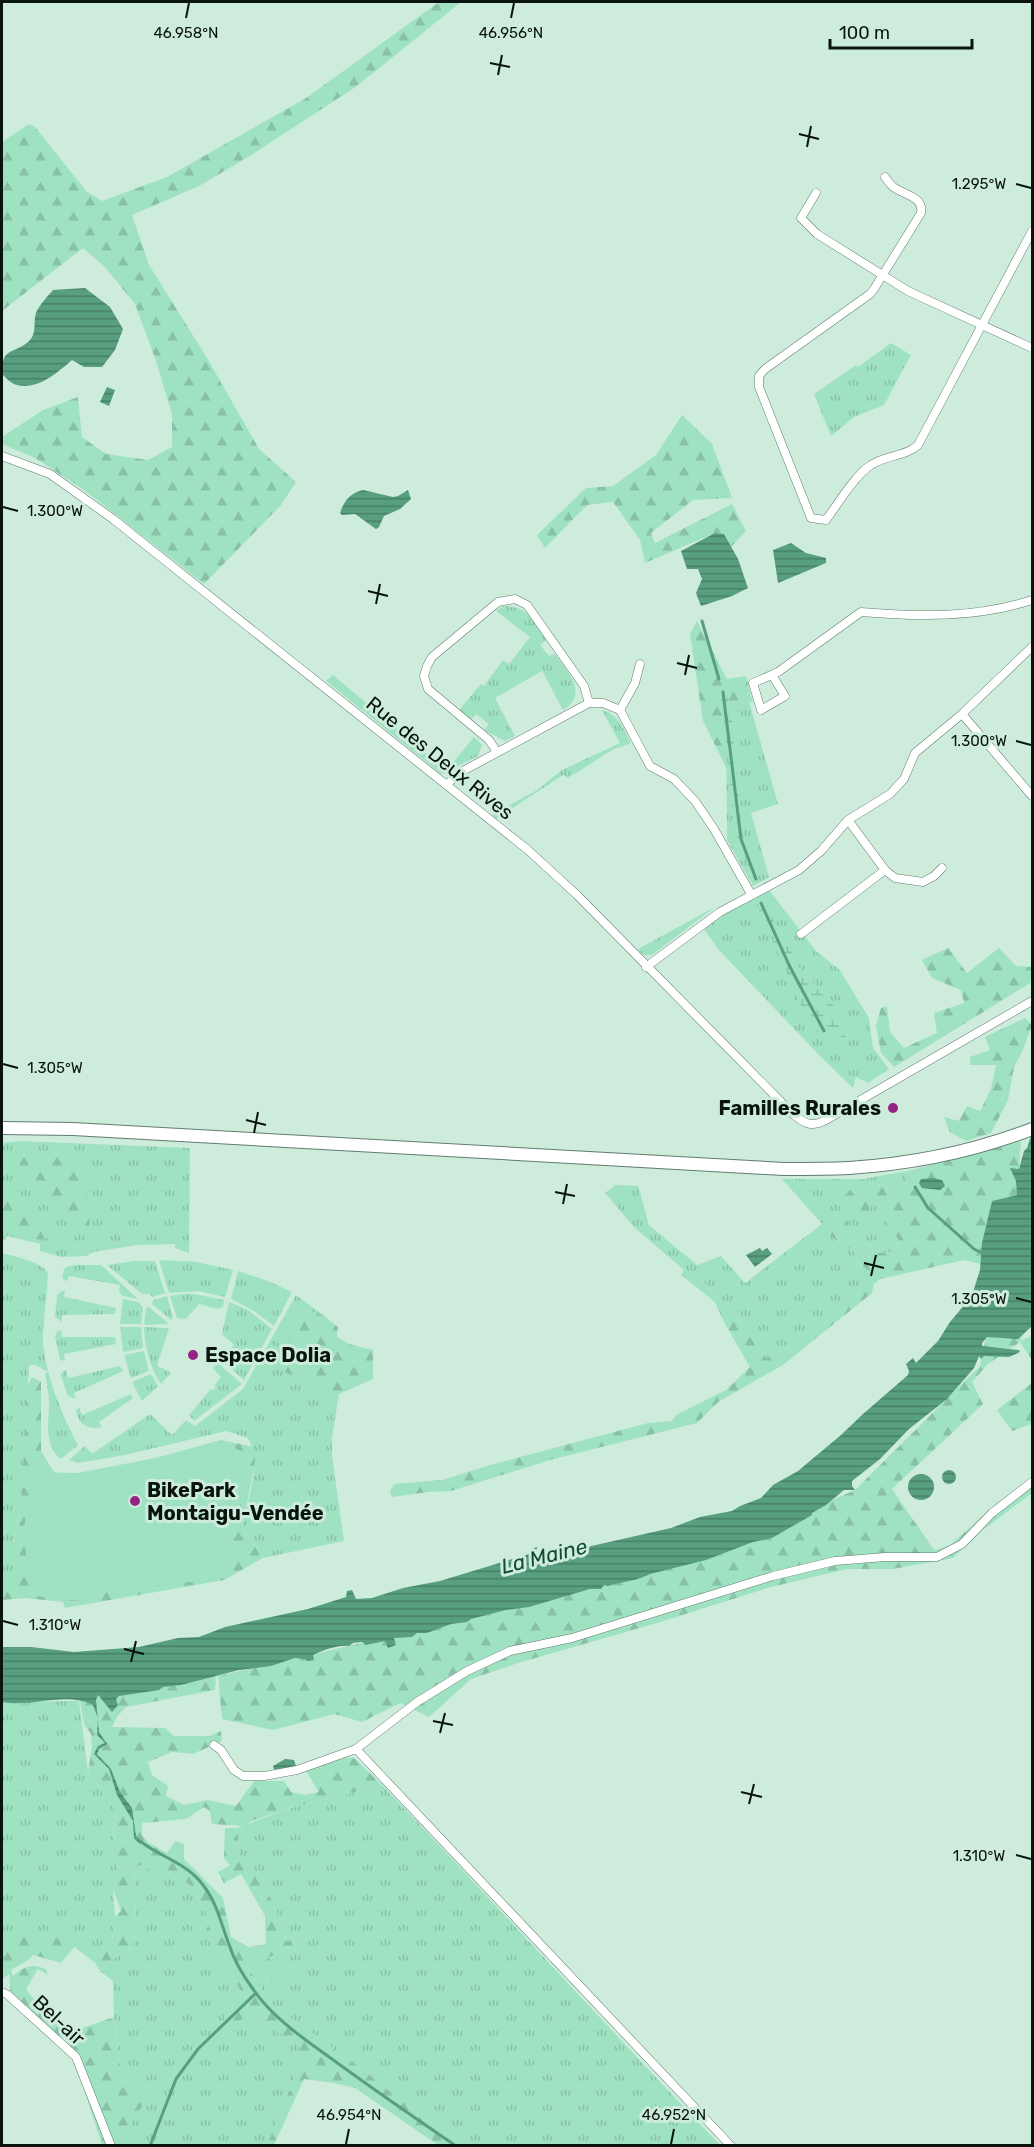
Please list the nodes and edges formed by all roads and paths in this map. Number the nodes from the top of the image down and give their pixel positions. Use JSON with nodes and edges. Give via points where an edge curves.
{"nodes":[{"id":1,"x":885,"y":177,"type":"dead end"},
{"id":2,"x":816,"y":192,"type":"dead end"},
{"id":3,"x":1032,"y":231,"type":"edge"},
{"id":4,"x":882,"y":275,"type":"junction"},
{"id":5,"x":982,"y":324,"type":"junction"},
{"id":6,"x":1032,"y":348,"type":"edge"},
{"id":7,"x":2,"y":456,"type":"edge"},
{"id":8,"x":1032,"y":600,"type":"edge"},
{"id":9,"x":1032,"y":647,"type":"edge"},
{"id":10,"x":640,"y":664,"type":"dead end"},
{"id":11,"x":772,"y":675,"type":"junction"},
{"id":12,"x":589,"y":703,"type":"junction"},
{"id":13,"x":620,"y":710,"type":"junction"},
{"id":14,"x":962,"y":714,"type":"junction"},
{"id":15,"x":497,"y":752,"type":"junction"},
{"id":16,"x":446,"y":785,"type":"junction"},
{"id":17,"x":1032,"y":796,"type":"edge"},
{"id":18,"x":848,"y":820,"type":"junction"},
{"id":19,"x":942,"y":868,"type":"dead end"},
{"id":20,"x":885,"y":870,"type":"junction"},
{"id":21,"x":751,"y":894,"type":"junction"},
{"id":22,"x":801,"y":934,"type":"dead end"},
{"id":23,"x":646,"y":968,"type":"junction"},
{"id":24,"x":1032,"y":1001,"type":"edge"},
{"id":25,"x":2,"y":1128,"type":"edge"},
{"id":26,"x":16,"y":1129,"type":"junction"},
{"id":27,"x":1032,"y":1129,"type":"edge"},
{"id":28,"x":2,"y":1133,"type":"edge"},
{"id":29,"x":1032,"y":1482,"type":"edge"},
{"id":30,"x":214,"y":1745,"type":"dead end"},
{"id":31,"x":356,"y":1749,"type":"junction"},
{"id":32,"x":2,"y":1992,"type":"edge"},
{"id":33,"x":111,"y":2145,"type":"edge"},
{"id":34,"x":731,"y":2145,"type":"edge"}],
"edges":[{"from":1,"to":4,"type":"street","via":[[922,207]]},
{"from":2,"to":4,"type":"street","via":[[801,218],[817,234]]},
{"from":3,"to":5,"type":"street"},
{"from":4,"to":5,"type":"street"},
{"from":4,"to":5,"type":"street","via":[[870,294],[759,376],[759,387],[811,518],[826,520],[871,464],[918,445]]},
{"from":5,"to":6,"type":"street"},
{"from":7,"to":16,"type":"street","name":"Rue des Deux Rives","via":[[51,474],[113,519]]},
{"from":8,"to":11,"type":"street","via":[[960,615],[861,612]]},
{"from":9,"to":14,"type":"street"},
{"from":10,"to":13,"type":"street","via":[[635,684]]},
{"from":11,"to":11,"type":"street","via":[[784,696],[761,710],[753,682]]},
{"from":12,"to":13,"type":"street"},
{"from":12,"to":15,"type":"street"},
{"from":12,"to":15,"type":"street","via":[[584,686],[527,605],[515,599],[498,602],[432,657],[424,676],[428,689],[489,740]]},
{"from":13,"to":21,"type":"street","via":[[650,766],[674,779],[695,801]]},
{"from":14,"to":17,"type":"street"},
{"from":14,"to":18,"type":"street","via":[[915,753],[904,779],[890,794]]},
{"from":15,"to":16,"type":"street"},
{"from":16,"to":23,"type":"street","name":"Rue des Deux Rives","via":[[536,857]]},
{"from":18,"to":20,"type":"street"},
{"from":18,"to":21,"type":"street","via":[[799,870]]},
{"from":19,"to":20,"type":"street","via":[[923,882],[895,878]]},
{"from":20,"to":22,"type":"street"},
{"from":21,"to":23,"type":"street","via":[[720,912]]},
{"from":23,"to":24,"type":"street","name":"Rue des Deux Rives","via":[[809,1126],[823,1122]]},
{"from":25,"to":26,"type":"main road"},
{"from":26,"to":27,"type":"main road","via":[[784,1169],[849,1168],[913,1160]]},
{"from":26,"to":28,"type":"main road"},
{"from":29,"to":31,"type":"street","via":[[992,1513],[962,1544],[938,1557],[835,1561],[773,1576],[572,1638],[510,1651],[437,1690]]},
{"from":30,"to":31,"type":"street","via":[[243,1776],[297,1770]]},
{"from":31,"to":34,"type":"street"},
{"from":32,"to":33,"type":"street","name":"Bel-air","via":[[76,2057]]}]}
